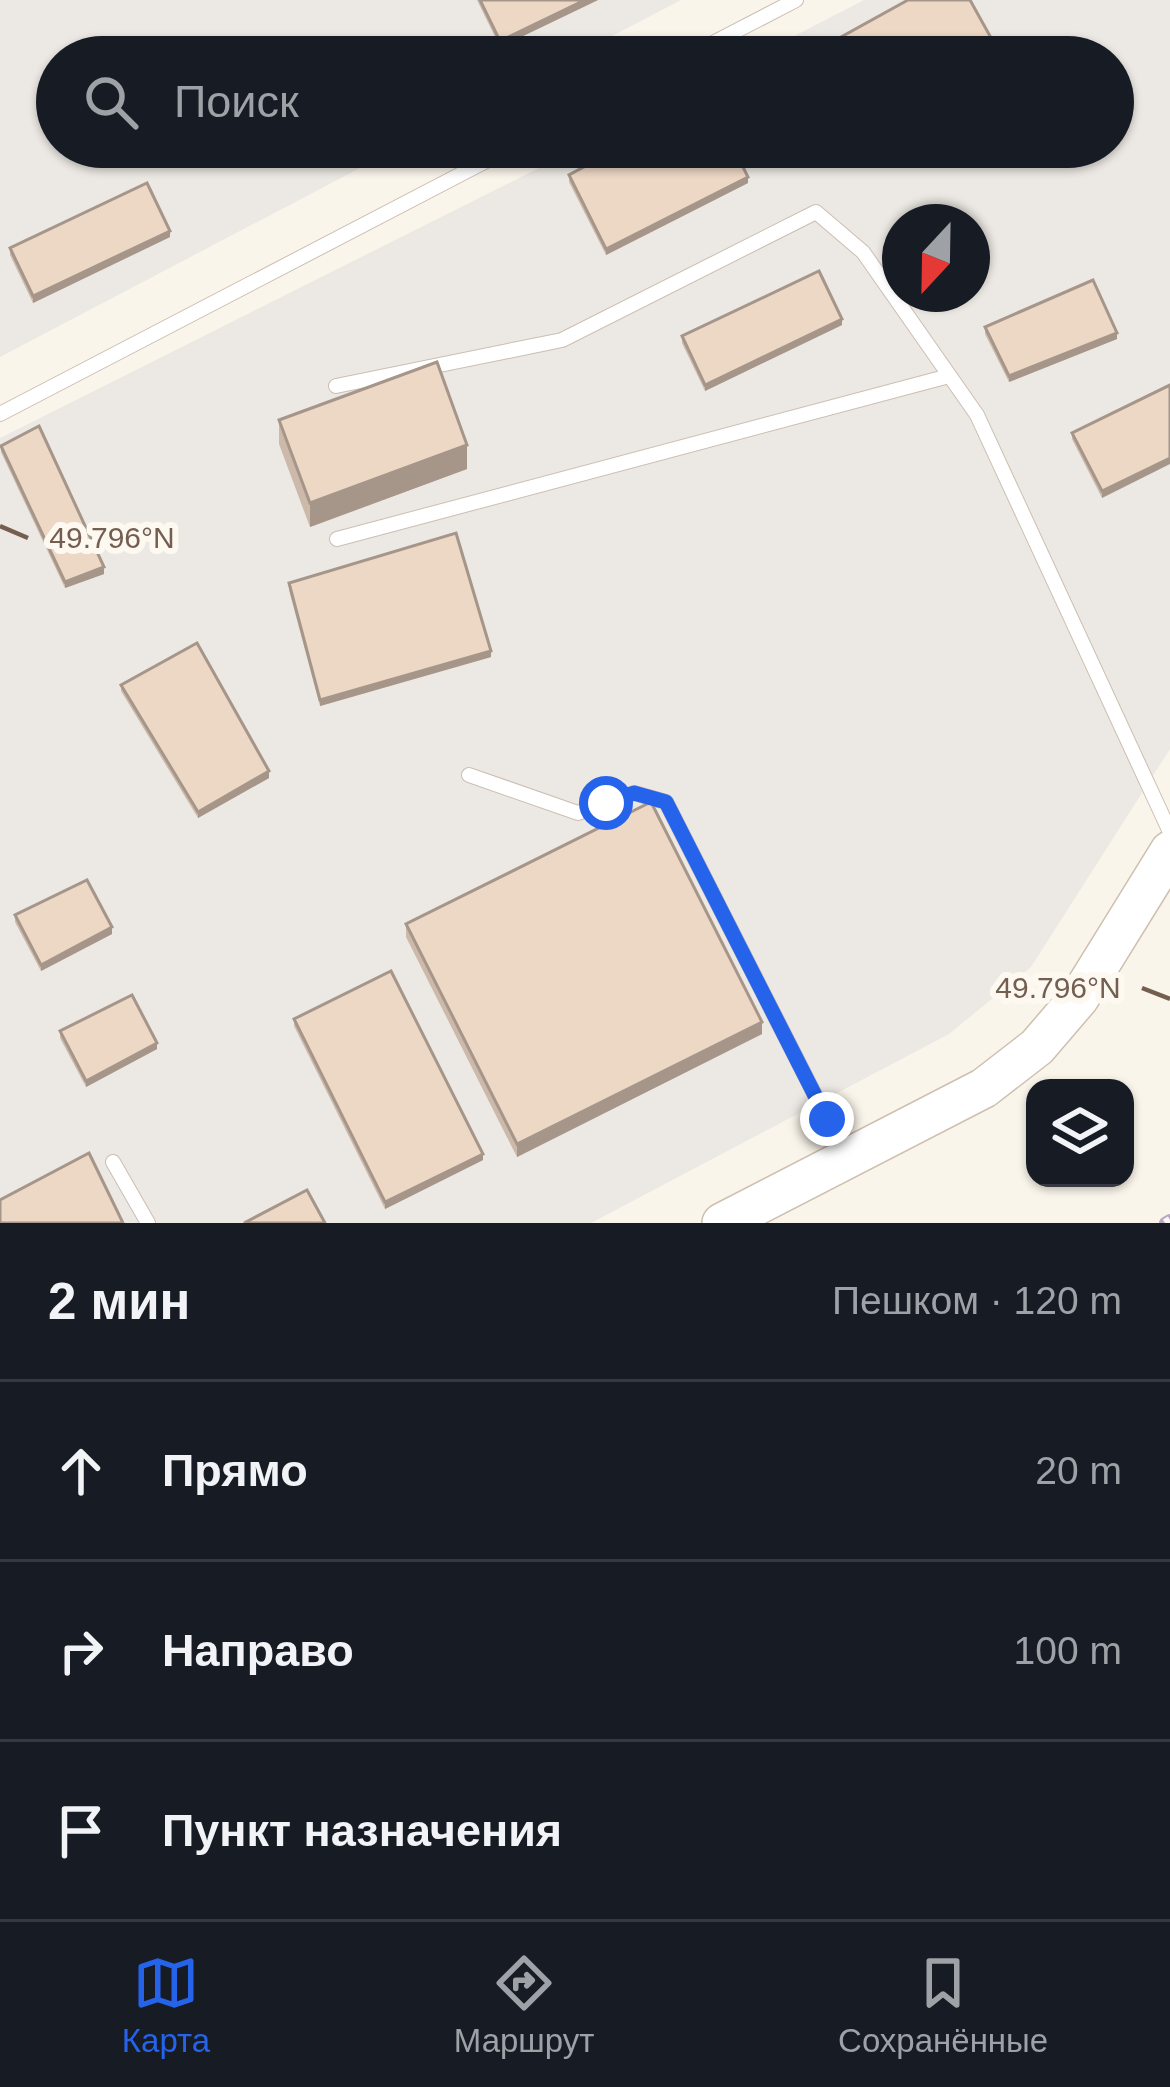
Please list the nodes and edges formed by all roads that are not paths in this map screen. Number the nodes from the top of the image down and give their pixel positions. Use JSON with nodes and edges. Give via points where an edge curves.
{"nodes":[{"id":1,"x":796,"y":0,"type":"edge"},
{"id":2,"x":727,"y":36,"type":"edge"},
{"id":3,"x":473,"y":168,"type":"edge"},
{"id":4,"x":949,"y":376,"type":"junction"},
{"id":5,"x":336,"y":386,"type":"dead end"},
{"id":6,"x":0,"y":414,"type":"edge"},
{"id":7,"x":337,"y":539,"type":"dead end"},
{"id":8,"x":469,"y":775,"type":"dead end"},
{"id":9,"x":1170,"y":832,"type":"edge"},
{"id":10,"x":1170,"y":851,"type":"edge"},
{"id":11,"x":847,"y":1158,"type":"junction"},
{"id":12,"x":112,"y":1162,"type":"dead end"},
{"id":13,"x":148,"y":1223,"type":"edge"},
{"id":14,"x":722,"y":1223,"type":"edge"}],
"edges":[{"from":1,"to":2,"type":"lane"},
{"from":3,"to":6,"type":"lane"},
{"from":4,"to":5,"type":"lane","via":[[863,252],[816,212],[562,340]]},
{"from":4,"to":7,"type":"lane"},
{"from":4,"to":9,"type":"lane","via":[[976,415]]},
{"from":8,"to":11,"type":"lane","via":[[578,813],[634,793],[666,802]]},
{"from":10,"to":11,"type":"main road","via":[[1078,998],[1036,1047],[984,1088]]},
{"from":11,"to":14,"type":"main road"},
{"from":12,"to":13,"type":"lane"}]}
